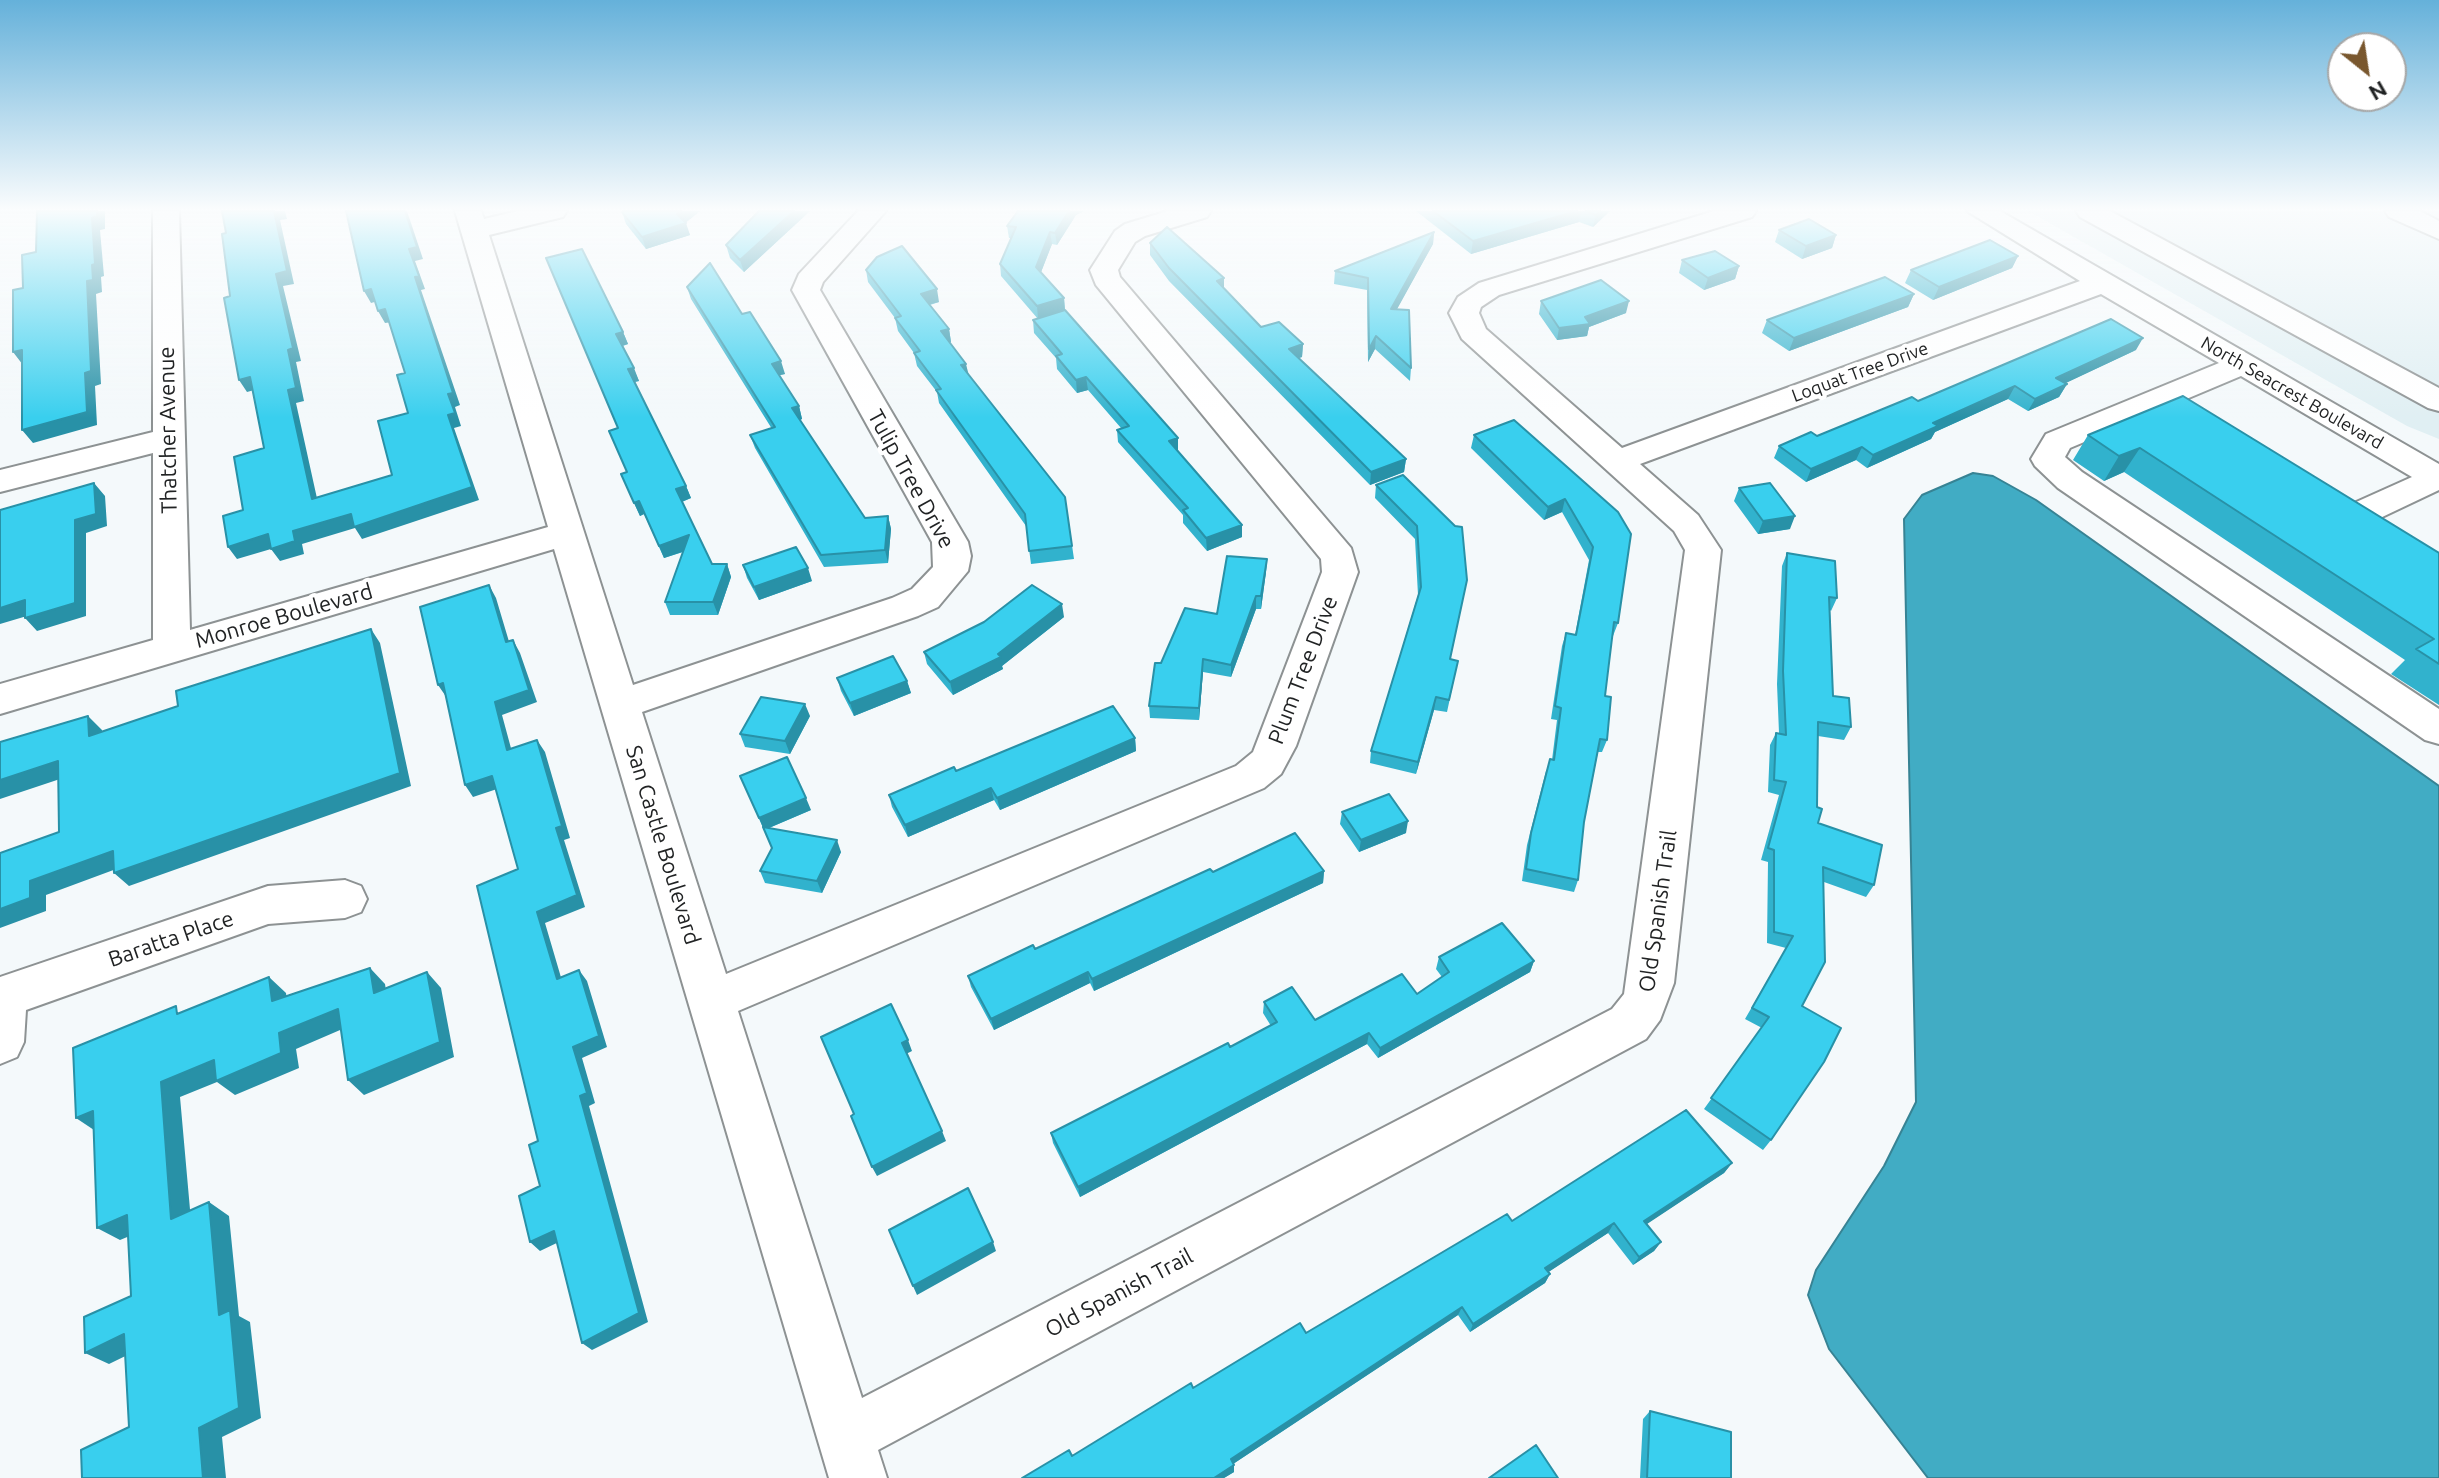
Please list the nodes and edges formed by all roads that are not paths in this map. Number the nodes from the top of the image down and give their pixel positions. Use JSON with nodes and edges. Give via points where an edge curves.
{"nodes":[{"id":1,"x":166,"y":280,"type":"edge"},
{"id":2,"x":489,"y":280,"type":"edge"},
{"id":3,"x":809,"y":280,"type":"edge"},
{"id":4,"x":1107,"y":280,"type":"edge"},
{"id":5,"x":1514,"y":280,"type":"edge"},
{"id":6,"x":2098,"y":280,"type":"edge"},
{"id":7,"x":2216,"y":280,"type":"edge"},
{"id":8,"x":2103,"y":283,"type":"junction"},
{"id":9,"x":2242,"y":364,"type":"junction"},
{"id":10,"x":2439,"y":401,"type":"edge"},
{"id":11,"x":167,"y":439,"type":"junction"},
{"id":12,"x":1617,"y":461,"type":"junction"},
{"id":13,"x":2434,"y":470,"type":"edge"},
{"id":14,"x":0,"y":481,"type":"edge"},
{"id":15,"x":568,"y":533,"type":"junction"},
{"id":16,"x":2403,"y":533,"type":"edge"},
{"id":17,"x":172,"y":649,"type":"junction"},
{"id":18,"x":0,"y":699,"type":"edge"},
{"id":19,"x":620,"y":704,"type":"junction"},
{"id":20,"x":2439,"y":729,"type":"edge"},
{"id":21,"x":345,"y":899,"type":"dead end"},
{"id":22,"x":711,"y":1001,"type":"junction"},
{"id":23,"x":1,"y":1012,"type":"edge"},
{"id":24,"x":851,"y":1458,"type":"edge"}],
"edges":[{"from":1,"to":11,"type":"street","name":"Thatcher Avenue"},
{"from":2,"to":15,"type":"street","name":"San Castle Boulevard"},
{"from":3,"to":19,"type":"street","name":"Tulip Tree Drive","via":[[806,290],[950,542],[950,571],[925,598],[905,607]]},
{"from":4,"to":22,"type":"street","name":"Plum Tree Drive","via":[[1338,556],[1340,572],[1267,763],[1250,777]]},
{"from":5,"to":12,"type":"street","name":"Old Spanish Trail","via":[[1468,303],[1464,313],[1473,333]]},
{"from":6,"to":8,"type":"street","name":"North Seacrest Boulevard"},
{"from":7,"to":10,"type":"street"},
{"from":8,"to":9,"type":"street","name":"North Seacrest Boulevard"},
{"from":8,"to":12,"type":"street","name":"Loquat Tree Drive"},
{"from":9,"to":13,"type":"street","name":"North Seacrest Boulevard"},
{"from":9,"to":20,"type":"street","via":[[2190,401],[2058,441],[2047,459],[2070,480]]},
{"from":11,"to":14,"type":"street"},
{"from":11,"to":17,"type":"street","name":"Thatcher Avenue"},
{"from":12,"to":24,"type":"street","name":"Old Spanish Trail","via":[[1686,523],[1703,550],[1651,983],[1644,1005],[1629,1024]]},
{"from":13,"to":16,"type":"street","via":[[2353,502]]},
{"from":15,"to":17,"type":"street","name":"Monroe Boulevard"},
{"from":15,"to":19,"type":"street","name":"San Castle Boulevard"},
{"from":17,"to":18,"type":"street","name":"Monroe Boulevard"},
{"from":19,"to":22,"type":"street","name":"San Castle Boulevard"},
{"from":21,"to":23,"type":"street","name":"Baratta Place","via":[[268,905]]},
{"from":22,"to":24,"type":"street","name":"San Castle Boulevard"}]}
